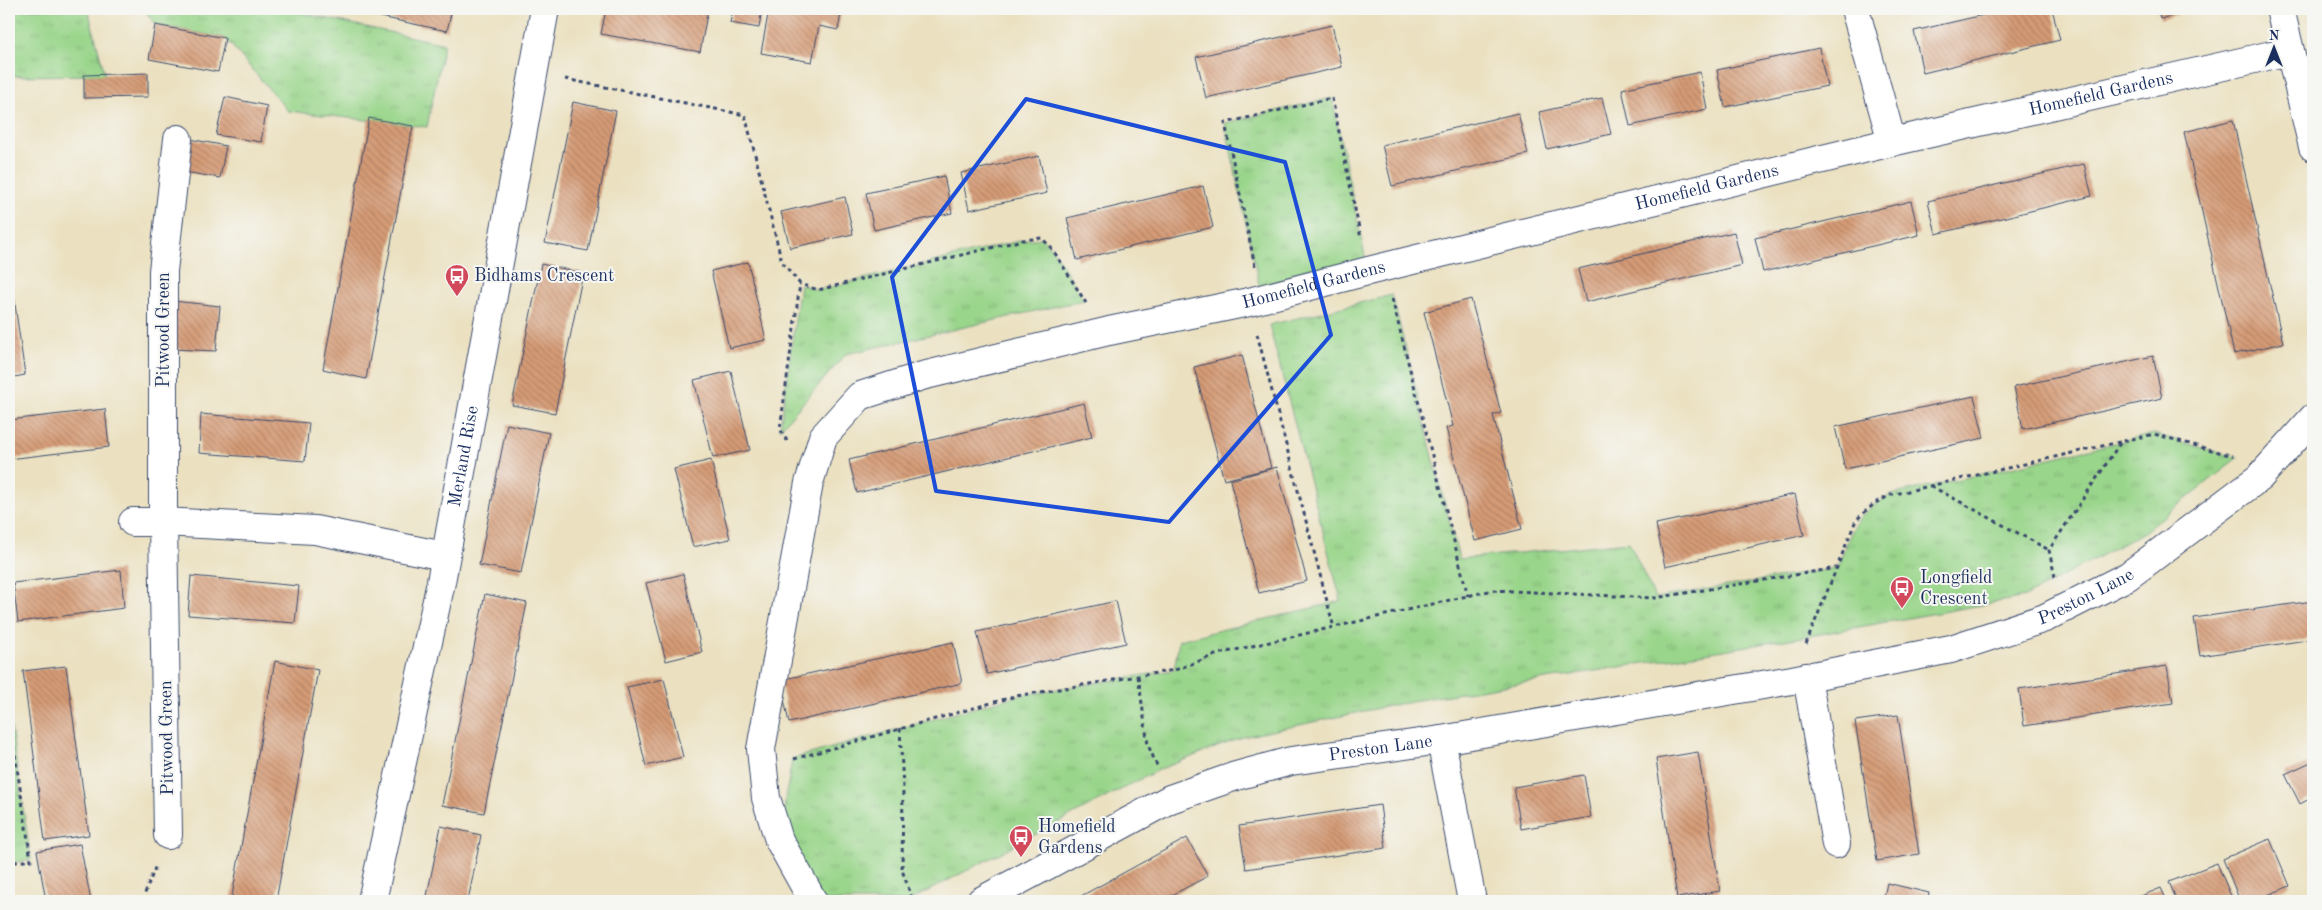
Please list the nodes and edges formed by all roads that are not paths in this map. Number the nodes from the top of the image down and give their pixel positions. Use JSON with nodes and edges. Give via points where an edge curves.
{"nodes":[{"id":1,"x":544,"y":9,"type":"edge"},
{"id":2,"x":1855,"y":9,"type":"edge"},
{"id":3,"x":2280,"y":9,"type":"edge"},
{"id":4,"x":2289,"y":51,"type":"junction"},
{"id":5,"x":178,"y":139,"type":"dead end"},
{"id":6,"x":1892,"y":142,"type":"junction"},
{"id":7,"x":2313,"y":147,"type":"edge"},
{"id":8,"x":2313,"y":418,"type":"edge"},
{"id":9,"x":132,"y":522,"type":"dead end"},
{"id":10,"x":163,"y":522,"type":"junction"},
{"id":11,"x":444,"y":556,"type":"junction"},
{"id":12,"x":1799,"y":678,"type":"junction"},
{"id":13,"x":1441,"y":740,"type":"junction"},
{"id":14,"x":168,"y":835,"type":"road end"},
{"id":15,"x":1836,"y":844,"type":"dead end"},
{"id":16,"x":372,"y":901,"type":"edge"},
{"id":17,"x":813,"y":901,"type":"edge"},
{"id":18,"x":981,"y":901,"type":"edge"},
{"id":19,"x":1472,"y":901,"type":"edge"}],
"edges":[{"from":1,"to":11,"type":"street","name":"Merland Rise"},
{"from":2,"to":6,"type":"street"},
{"from":3,"to":4,"type":"street"},
{"from":4,"to":6,"type":"street","name":"Homefield Gardens"},
{"from":4,"to":7,"type":"street"},
{"from":5,"to":10,"type":"street","name":"Pitwood Green","via":[[163,271]]},
{"from":6,"to":17,"type":"street","name":"Homefield Gardens","via":[[1256,301],[1109,331],[922,376],[860,396],[823,437],[810,483],[761,749],[766,798],[779,840]]},
{"from":8,"to":12,"type":"street","name":"Preston Lane","via":[[2260,477],[2128,576],[2045,618],[1951,649]]},
{"from":9,"to":10,"type":"street"},
{"from":10,"to":11,"type":"street","via":[[315,530]]},
{"from":10,"to":14,"type":"street","name":"Pitwood Green"},
{"from":11,"to":16,"type":"street","name":"Merland Rise"},
{"from":12,"to":13,"type":"street","name":"Preston Lane"},
{"from":12,"to":15,"type":"street"},
{"from":13,"to":18,"type":"street","name":"Preston Lane","via":[[1291,761],[1170,799]]},
{"from":13,"to":19,"type":"street"}]}
